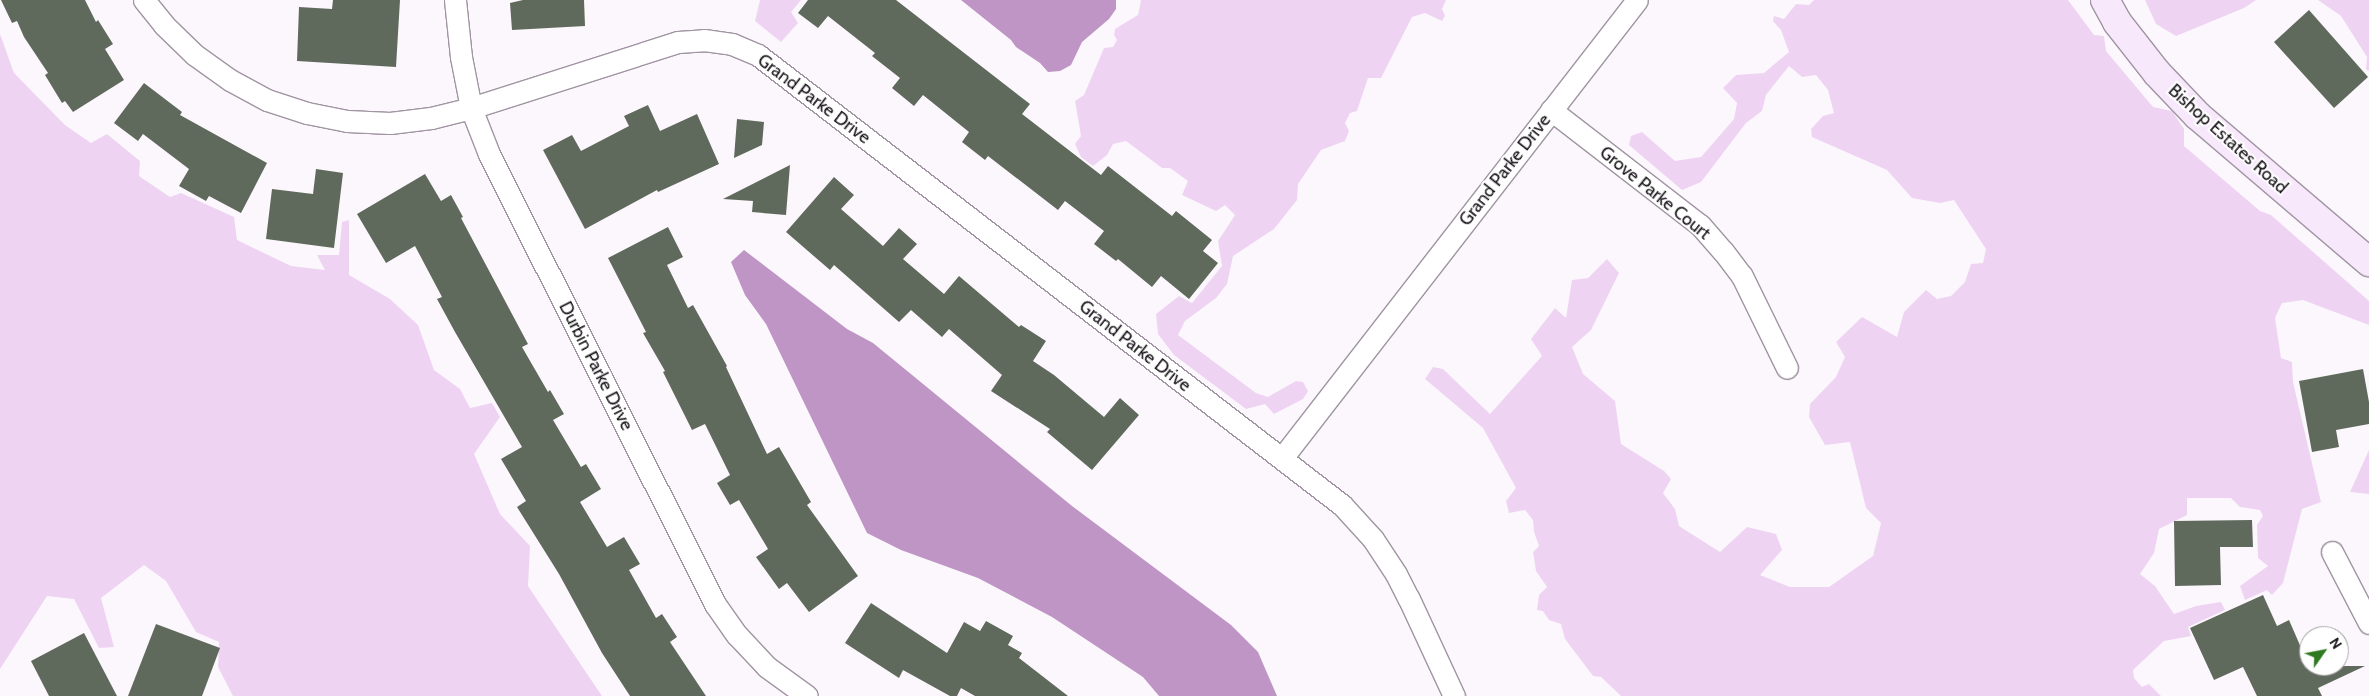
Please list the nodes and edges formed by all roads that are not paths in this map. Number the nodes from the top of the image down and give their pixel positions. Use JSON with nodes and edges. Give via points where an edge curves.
{"nodes":[{"id":1,"x":144,"y":0,"type":"edge"},
{"id":2,"x":455,"y":0,"type":"edge"},
{"id":3,"x":1637,"y":0,"type":"edge"},
{"id":4,"x":2105,"y":0,"type":"edge"},
{"id":5,"x":471,"y":108,"type":"junction"},
{"id":6,"x":1552,"y":110,"type":"junction"},
{"id":7,"x":2369,"y":262,"type":"edge"},
{"id":8,"x":1787,"y":368,"type":"dead end"},
{"id":9,"x":1282,"y":458,"type":"junction"},
{"id":10,"x":2332,"y":552,"type":"dead end"},
{"id":11,"x":2369,"y":623,"type":"edge"},
{"id":12,"x":807,"y":696,"type":"edge"},
{"id":13,"x":1454,"y":696,"type":"edge"}],
"edges":[{"from":1,"to":5,"type":"street","name":"Grand Parke Drive","via":[[195,55],[230,80],[267,100],[306,113],[346,121],[390,123],[431,118]]},
{"from":2,"to":5,"type":"street","name":"Durbin Parke Drive"},
{"from":3,"to":6,"type":"street","name":"Grand Parke Drive"},
{"from":4,"to":7,"type":"street","name":"Bishop Estates Road","via":[[2117,22],[2157,73],[2198,116]]},
{"from":5,"to":9,"type":"street","name":"Grand Parke Drive","via":[[678,42],[704,40],[732,44],[758,55]]},
{"from":5,"to":12,"type":"street","name":"Durbin Parke Drive","via":[[489,154],[715,604],[737,635],[767,667]]},
{"from":6,"to":8,"type":"street","name":"Grove Parke Court","via":[[1700,225],[1742,276]]},
{"from":6,"to":9,"type":"street","name":"Grand Parke Drive"},
{"from":9,"to":13,"type":"street","name":"Grand Parke Drive","via":[[1342,505],[1373,538],[1410,599]]},
{"from":10,"to":11,"type":"street"}]}
